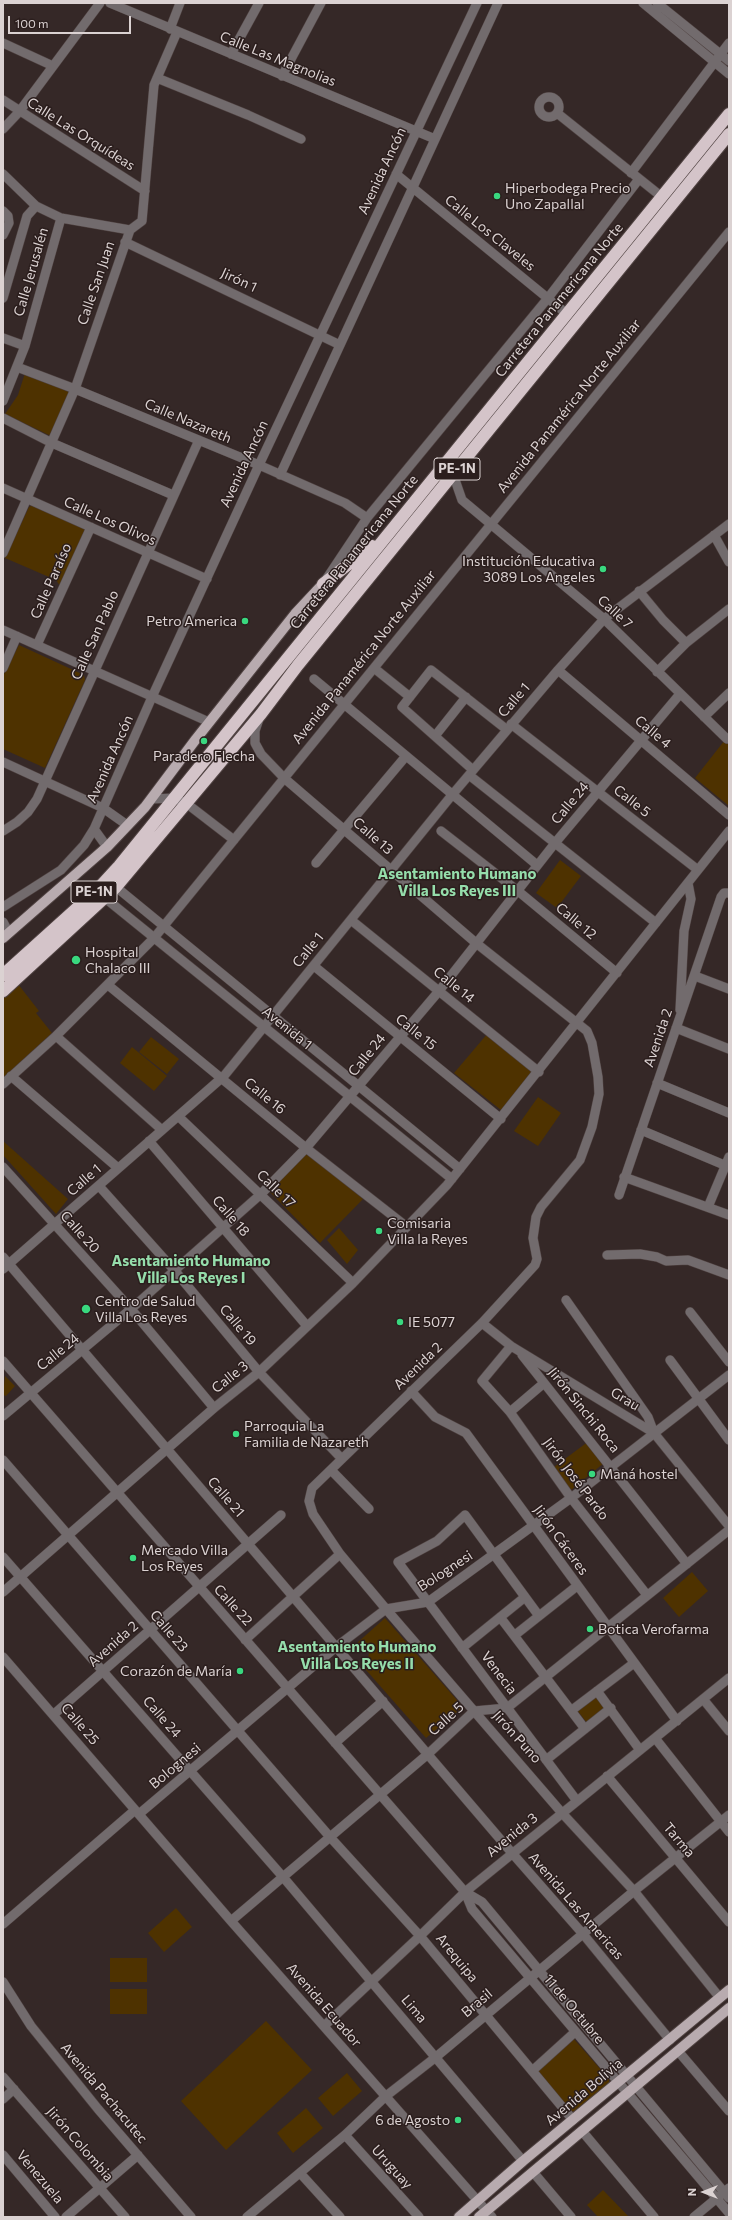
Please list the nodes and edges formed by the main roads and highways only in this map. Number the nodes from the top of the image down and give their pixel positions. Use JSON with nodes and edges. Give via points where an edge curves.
{"nodes":[{"id":1,"x":729,"y":114,"type":"edge"},
{"id":2,"x":729,"y":134,"type":"edge"},
{"id":3,"x":389,"y":533,"type":"junction"},
{"id":4,"x":323,"y":584,"type":"joint"},
{"id":5,"x":6,"y":935,"type":"edge"},
{"id":6,"x":3,"y":975,"type":"edge"},
{"id":7,"x":3,"y":991,"type":"edge"},
{"id":8,"x":729,"y":1990,"type":"edge"},
{"id":9,"x":729,"y":2008,"type":"edge"},
{"id":10,"x":486,"y":2215,"type":"edge"},
{"id":11,"x":459,"y":2217,"type":"edge"}],
"edges":[{"from":1,"to":3,"type":"highway","name":"Carretera Panamericana Norte","number":"PE-1N"},
{"from":2,"to":7,"type":"highway","name":"Carretera Panamericana Norte","number":"PE-1N","via":[[298,665],[262,714],[116,887]]},
{"from":3,"to":4,"type":"highway"},
{"from":3,"to":6,"type":"highway","name":"Carretera Panamericana Norte","number":"PE-1N","via":[[106,881]]},
{"from":4,"to":5,"type":"main road","via":[[295,614],[128,826]]},
{"from":8,"to":11,"type":"main road","name":"Avenida Bolivia"},
{"from":9,"to":10,"type":"main road","name":"Avenida Bolivia","via":[[533,2172]]}]}
